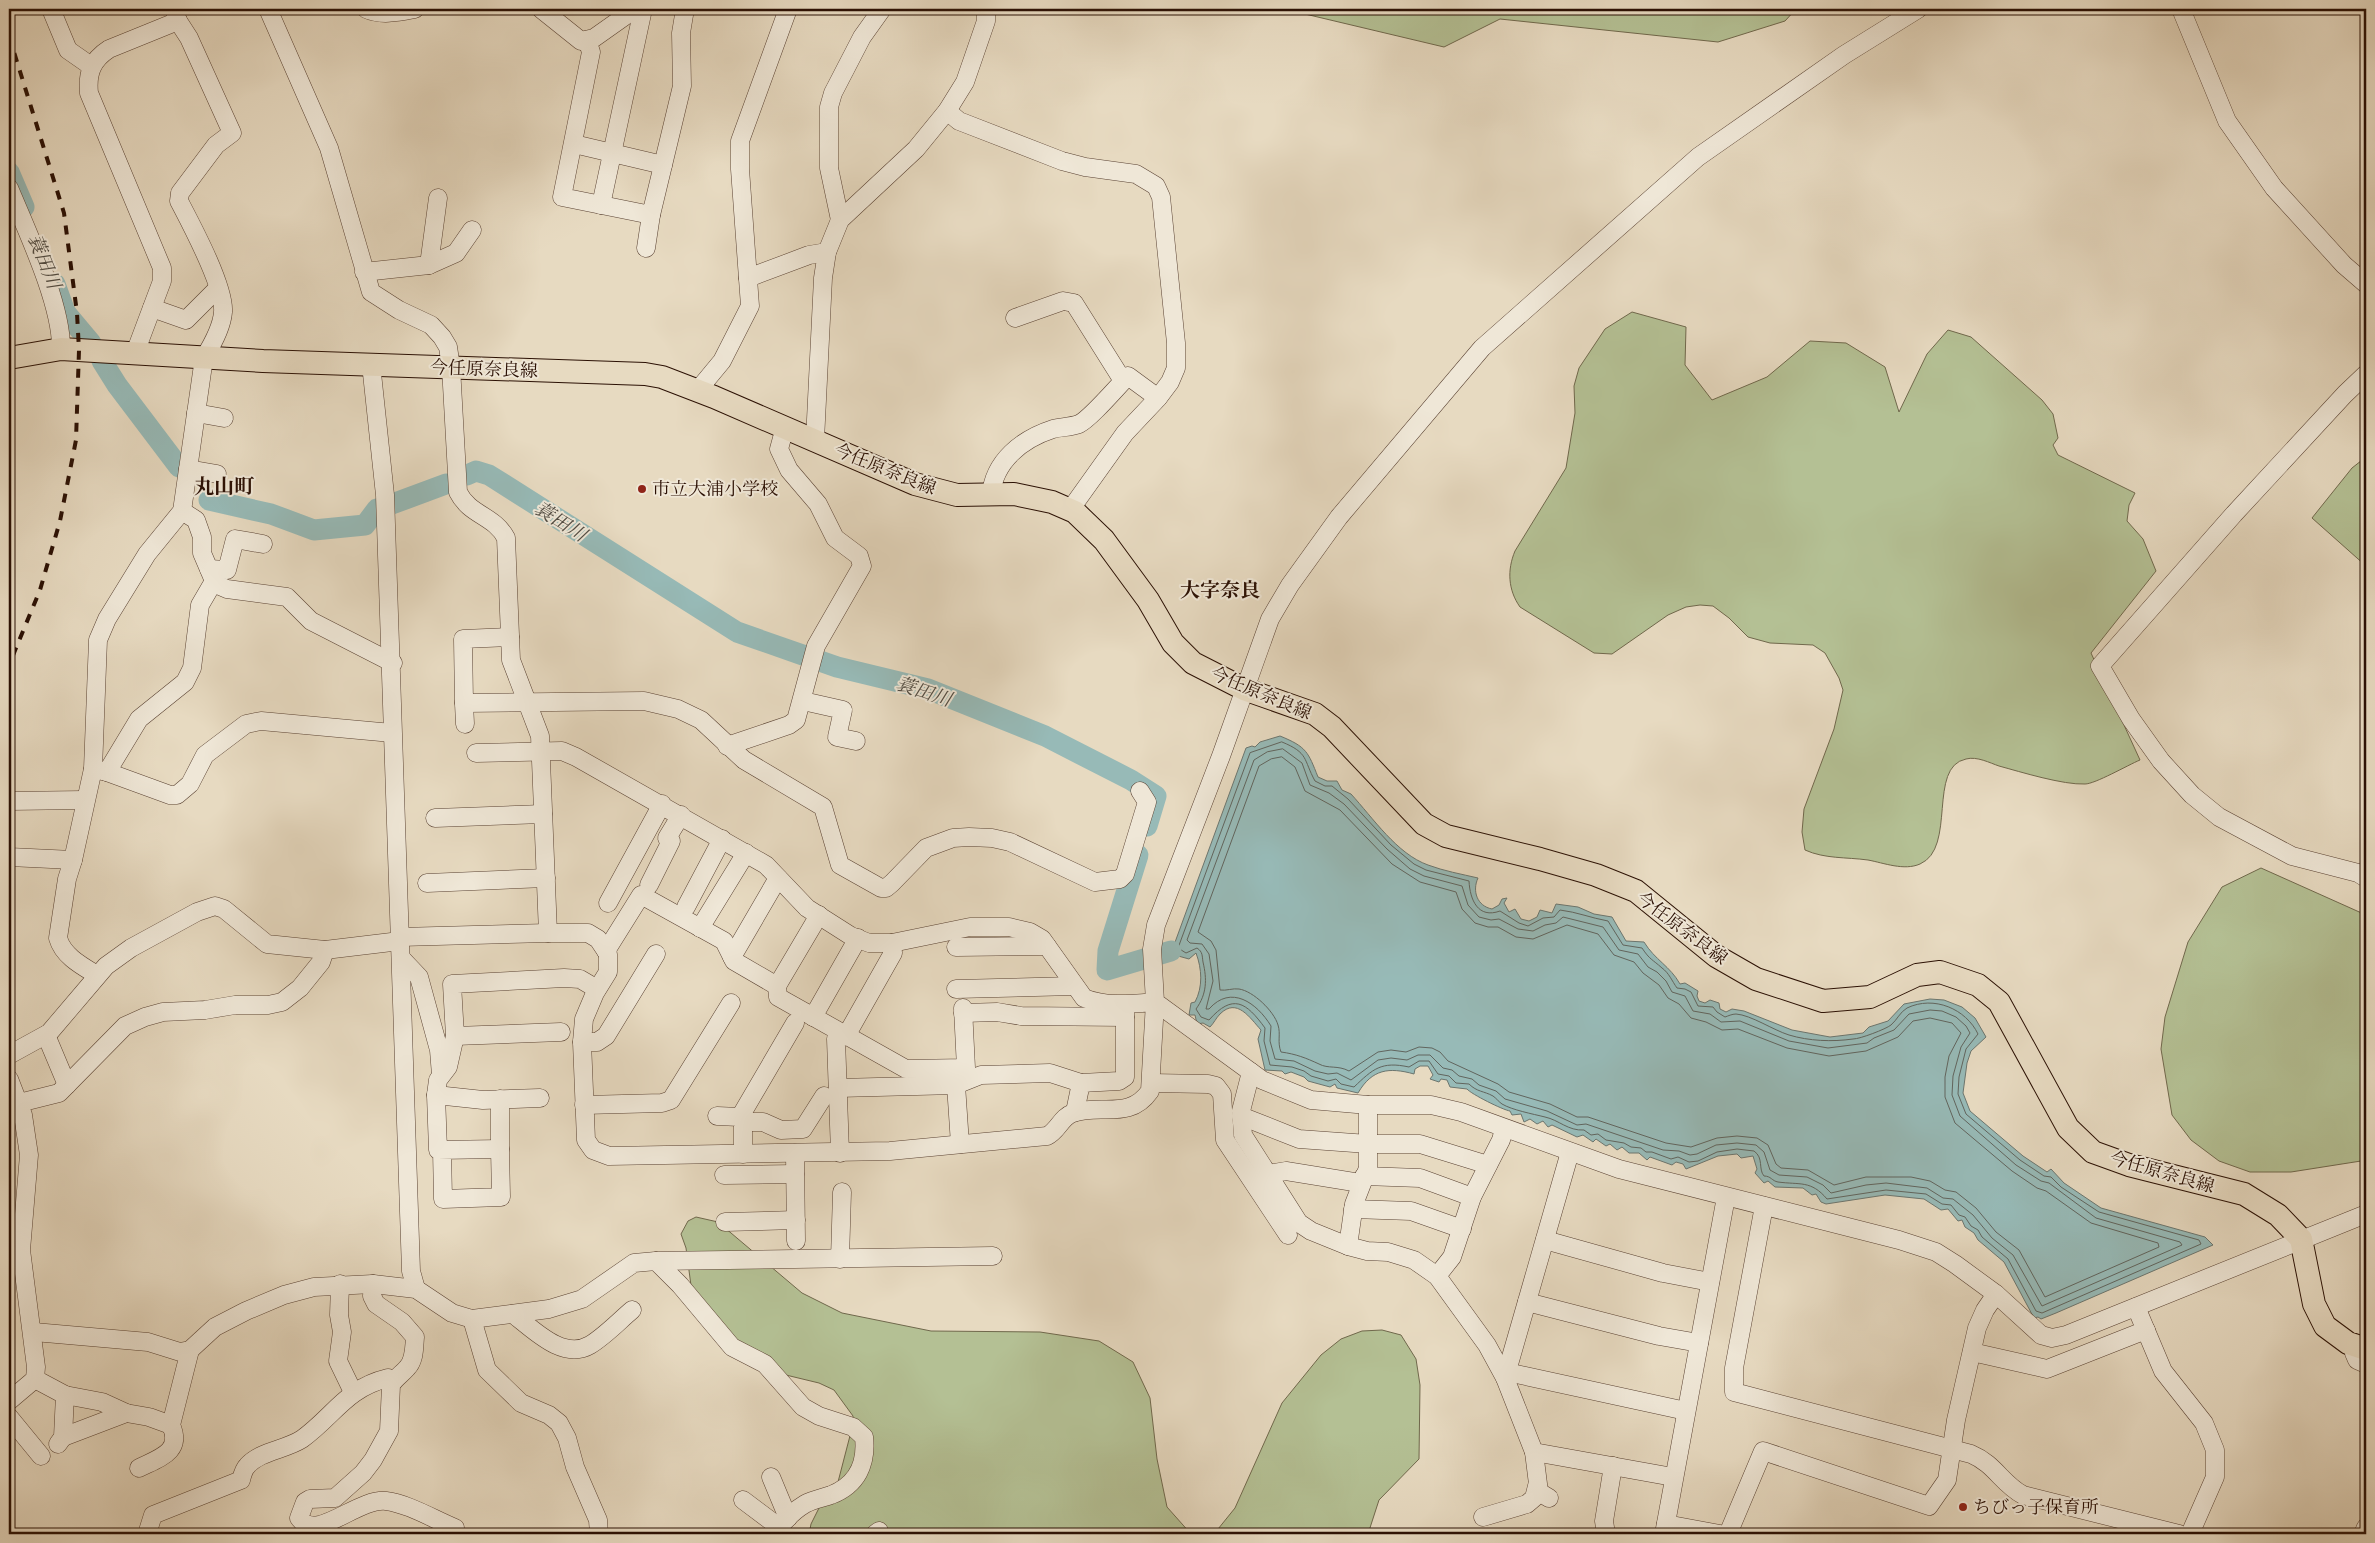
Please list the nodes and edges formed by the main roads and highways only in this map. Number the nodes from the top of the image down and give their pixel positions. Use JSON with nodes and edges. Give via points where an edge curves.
{"nodes":[{"id":1,"x":9,"y":358,"type":"edge"},
{"id":2,"x":2363,"y":1353,"type":"edge"}],
"edges":[{"from":1,"to":2,"type":"main road","name":"今任原奈良線","via":[[60,350],[645,374],[698,390],[939,492],[957,495],[1014,494],[1052,502],[1070,510],[1104,540],[1148,600],[1173,643],[1193,663],[1244,689],[1315,714],[1332,727],[1424,824],[1446,836],[1596,875],[1636,891],[1716,956],[1756,979],[1822,1001],[1870,997],[1917,975],[1940,972],[1978,985],[1999,1002],[2068,1128],[2093,1152],[2129,1165],[2244,1194],[2278,1215],[2301,1239],[2314,1304],[2325,1326]]}]}
